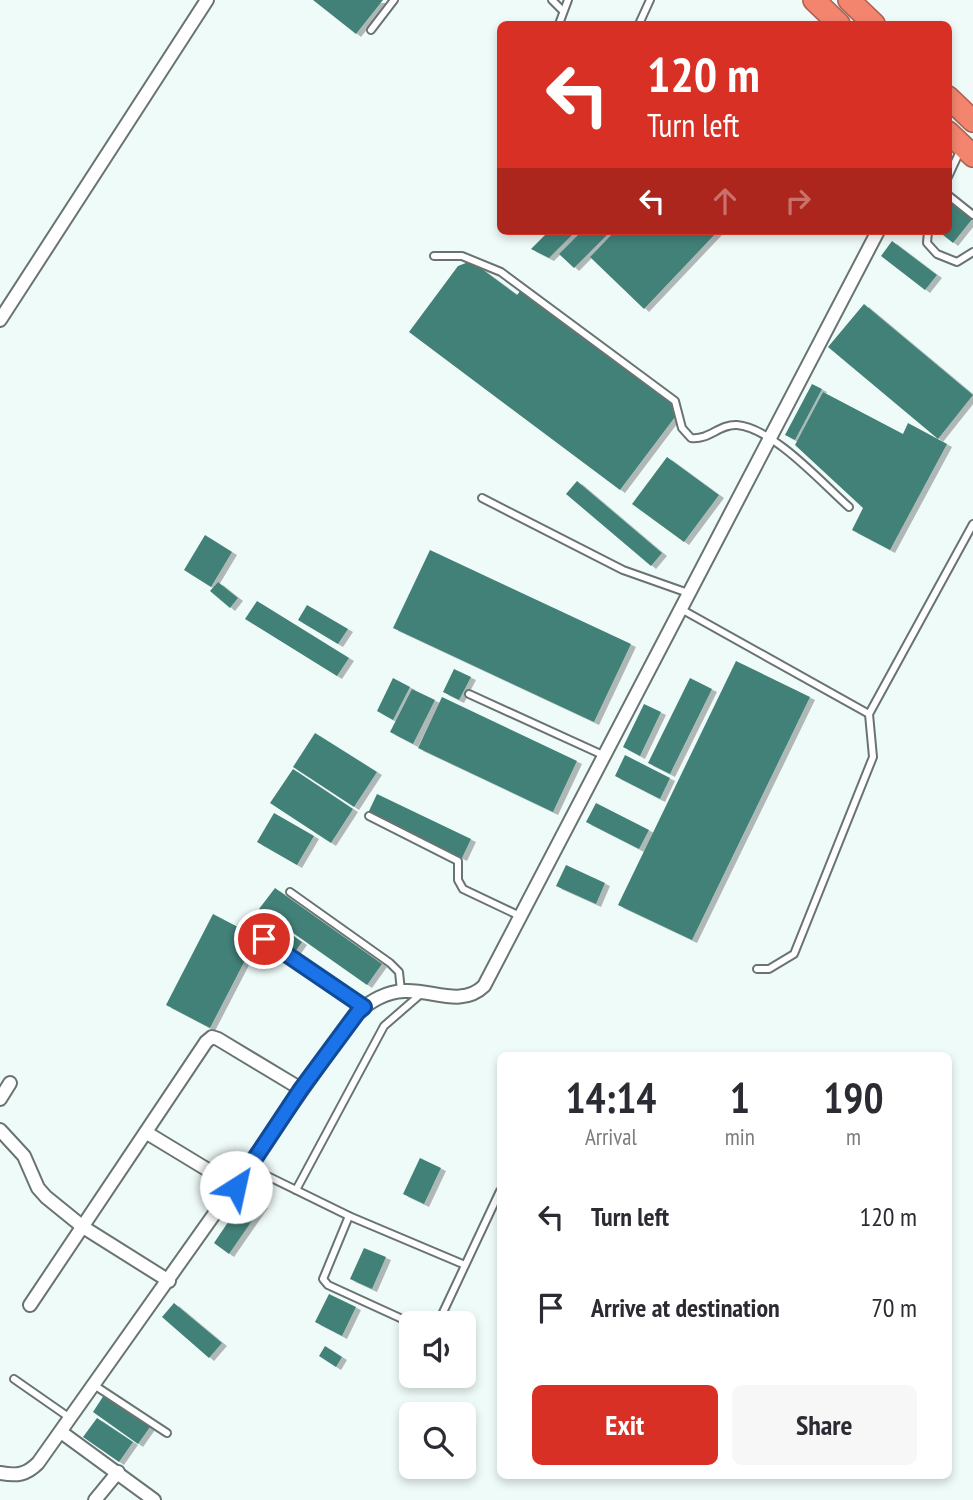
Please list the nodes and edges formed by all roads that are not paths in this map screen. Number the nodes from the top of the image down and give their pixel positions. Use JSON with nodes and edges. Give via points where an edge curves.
{"nodes":[{"id":1,"x":207,"y":0,"type":"edge"},
{"id":2,"x":394,"y":0,"type":"edge"},
{"id":3,"x":551,"y":0,"type":"edge"},
{"id":4,"x":568,"y":0,"type":"edge"},
{"id":5,"x":650,"y":0,"type":"edge"},
{"id":6,"x":814,"y":0,"type":"edge"},
{"id":7,"x":849,"y":0,"type":"edge"},
{"id":8,"x":563,"y":11,"type":"junction"},
{"id":9,"x":560,"y":21,"type":"edge"},
{"id":10,"x":640,"y":21,"type":"edge"},
{"id":11,"x":836,"y":21,"type":"edge"},
{"id":12,"x":871,"y":21,"type":"edge"},
{"id":13,"x":371,"y":30,"type":"dead end"},
{"id":14,"x":952,"y":101,"type":"edge"},
{"id":15,"x":973,"y":121,"type":"edge"},
{"id":16,"x":961,"y":145,"type":"edge"},
{"id":17,"x":952,"y":167,"type":"edge"},
{"id":18,"x":952,"y":198,"type":"edge"},
{"id":19,"x":973,"y":215,"type":"edge"},
{"id":20,"x":876,"y":235,"type":"edge"},
{"id":21,"x":928,"y":235,"type":"edge"},
{"id":22,"x":973,"y":252,"type":"edge"},
{"id":23,"x":434,"y":256,"type":"dead end"},
{"id":24,"x":0,"y":320,"type":"edge"},
{"id":25,"x":771,"y":437,"type":"junction"},
{"id":26,"x":482,"y":498,"type":"dead end"},
{"id":27,"x":849,"y":507,"type":"dead end"},
{"id":28,"x":973,"y":524,"type":"edge"},
{"id":29,"x":688,"y":593,"type":"junction"},
{"id":30,"x":680,"y":608,"type":"junction"},
{"id":31,"x":469,"y":694,"type":"dead end"},
{"id":32,"x":869,"y":714,"type":"junction"},
{"id":33,"x":605,"y":756,"type":"junction"},
{"id":34,"x":369,"y":816,"type":"dead end"},
{"id":35,"x":290,"y":892,"type":"dead end"},
{"id":36,"x":522,"y":917,"type":"junction"},
{"id":37,"x":264,"y":939,"type":"dead end"},
{"id":38,"x":757,"y":969,"type":"dead end"},
{"id":39,"x":401,"y":991,"type":"junction"},
{"id":40,"x":423,"y":991,"type":"junction"},
{"id":41,"x":364,"y":1007,"type":"junction"},
{"id":42,"x":10,"y":1083,"type":"dead end"},
{"id":43,"x":301,"y":1089,"type":"junction"},
{"id":44,"x":0,"y":1099,"type":"edge"},
{"id":45,"x":0,"y":1130,"type":"edge"},
{"id":46,"x":147,"y":1133,"type":"junction"},
{"id":47,"x":249,"y":1167,"type":"junction"},
{"id":48,"x":236,"y":1187,"type":"junction"},
{"id":49,"x":296,"y":1190,"type":"junction"},
{"id":50,"x":497,"y":1198,"type":"edge"},
{"id":51,"x":349,"y":1216,"type":"junction"},
{"id":52,"x":83,"y":1227,"type":"junction"},
{"id":53,"x":466,"y":1265,"type":"junction"},
{"id":54,"x":169,"y":1281,"type":"junction"},
{"id":55,"x":30,"y":1305,"type":"dead end"},
{"id":56,"x":444,"y":1311,"type":"edge"},
{"id":57,"x":399,"y":1318,"type":"edge"},
{"id":58,"x":14,"y":1379,"type":"dead end"},
{"id":59,"x":94,"y":1385,"type":"junction"},
{"id":60,"x":70,"y":1418,"type":"junction"},
{"id":61,"x":61,"y":1432,"type":"junction"},
{"id":62,"x":167,"y":1433,"type":"dead end"},
{"id":63,"x":118,"y":1472,"type":"junction"},
{"id":64,"x":0,"y":1473,"type":"edge"},
{"id":65,"x":94,"y":1500,"type":"edge"},
{"id":66,"x":154,"y":1500,"type":"edge"}],
"edges":[{"from":1,"to":24,"type":"street"},
{"from":2,"to":13,"type":"lane"},
{"from":3,"to":8,"type":"lane"},
{"from":4,"to":8,"type":"lane"},
{"from":5,"to":10,"type":"lane"},
{"from":6,"to":11,"type":"highway"},
{"from":7,"to":12,"type":"highway"},
{"from":8,"to":9,"type":"lane"},
{"from":14,"to":15,"type":"highway"},
{"from":16,"to":17,"type":"lane"},
{"from":18,"to":19,"type":"lane"},
{"from":20,"to":25,"type":"street"},
{"from":21,"to":22,"type":"lane","via":[[937,254],[957,262]]},
{"from":23,"to":25,"type":"lane","via":[[463,256],[501,272],[675,401],[682,428],[691,438],[702,439],[724,426],[736,425]]},
{"from":25,"to":27,"type":"lane"},
{"from":25,"to":29,"type":"street"},
{"from":26,"to":29,"type":"lane","via":[[623,570]]},
{"from":28,"to":32,"type":"lane"},
{"from":29,"to":30,"type":"street"},
{"from":30,"to":32,"type":"lane"},
{"from":30,"to":33,"type":"street"},
{"from":31,"to":33,"type":"lane"},
{"from":32,"to":38,"type":"lane","via":[[873,757],[794,954],[769,969]]},
{"from":33,"to":36,"type":"street"},
{"from":34,"to":36,"type":"lane","via":[[457,862],[463,889]]},
{"from":35,"to":39,"type":"lane","via":[[390,963],[400,972]]},
{"from":36,"to":40,"type":"street","via":[[477,993],[464,997]]},
{"from":37,"to":41,"type":"lane"},
{"from":39,"to":40,"type":"street"},
{"from":39,"to":41,"type":"street","via":[[378,997]]},
{"from":40,"to":49,"type":"lane","via":[[384,1027]]},
{"from":41,"to":43,"type":"street"},
{"from":42,"to":44,"type":"street"},
{"from":43,"to":46,"type":"street","via":[[212,1037]]},
{"from":43,"to":47,"type":"street"},
{"from":45,"to":52,"type":"street","via":[[23,1156],[38,1188]]},
{"from":46,"to":48,"type":"street"},
{"from":46,"to":52,"type":"street"},
{"from":47,"to":48,"type":"street"},
{"from":47,"to":49,"type":"lane"},
{"from":48,"to":54,"type":"street"},
{"from":49,"to":51,"type":"lane"},
{"from":50,"to":53,"type":"lane"},
{"from":51,"to":53,"type":"lane"},
{"from":51,"to":57,"type":"lane","via":[[323,1279]]},
{"from":52,"to":54,"type":"street"},
{"from":52,"to":55,"type":"street"},
{"from":53,"to":56,"type":"lane"},
{"from":54,"to":59,"type":"street"},
{"from":58,"to":60,"type":"lane"},
{"from":59,"to":60,"type":"street"},
{"from":59,"to":62,"type":"lane"},
{"from":60,"to":61,"type":"street"},
{"from":61,"to":63,"type":"street"},
{"from":61,"to":64,"type":"street","via":[[28,1472],[16,1476]]},
{"from":63,"to":65,"type":"street"},
{"from":63,"to":66,"type":"street"}]}
